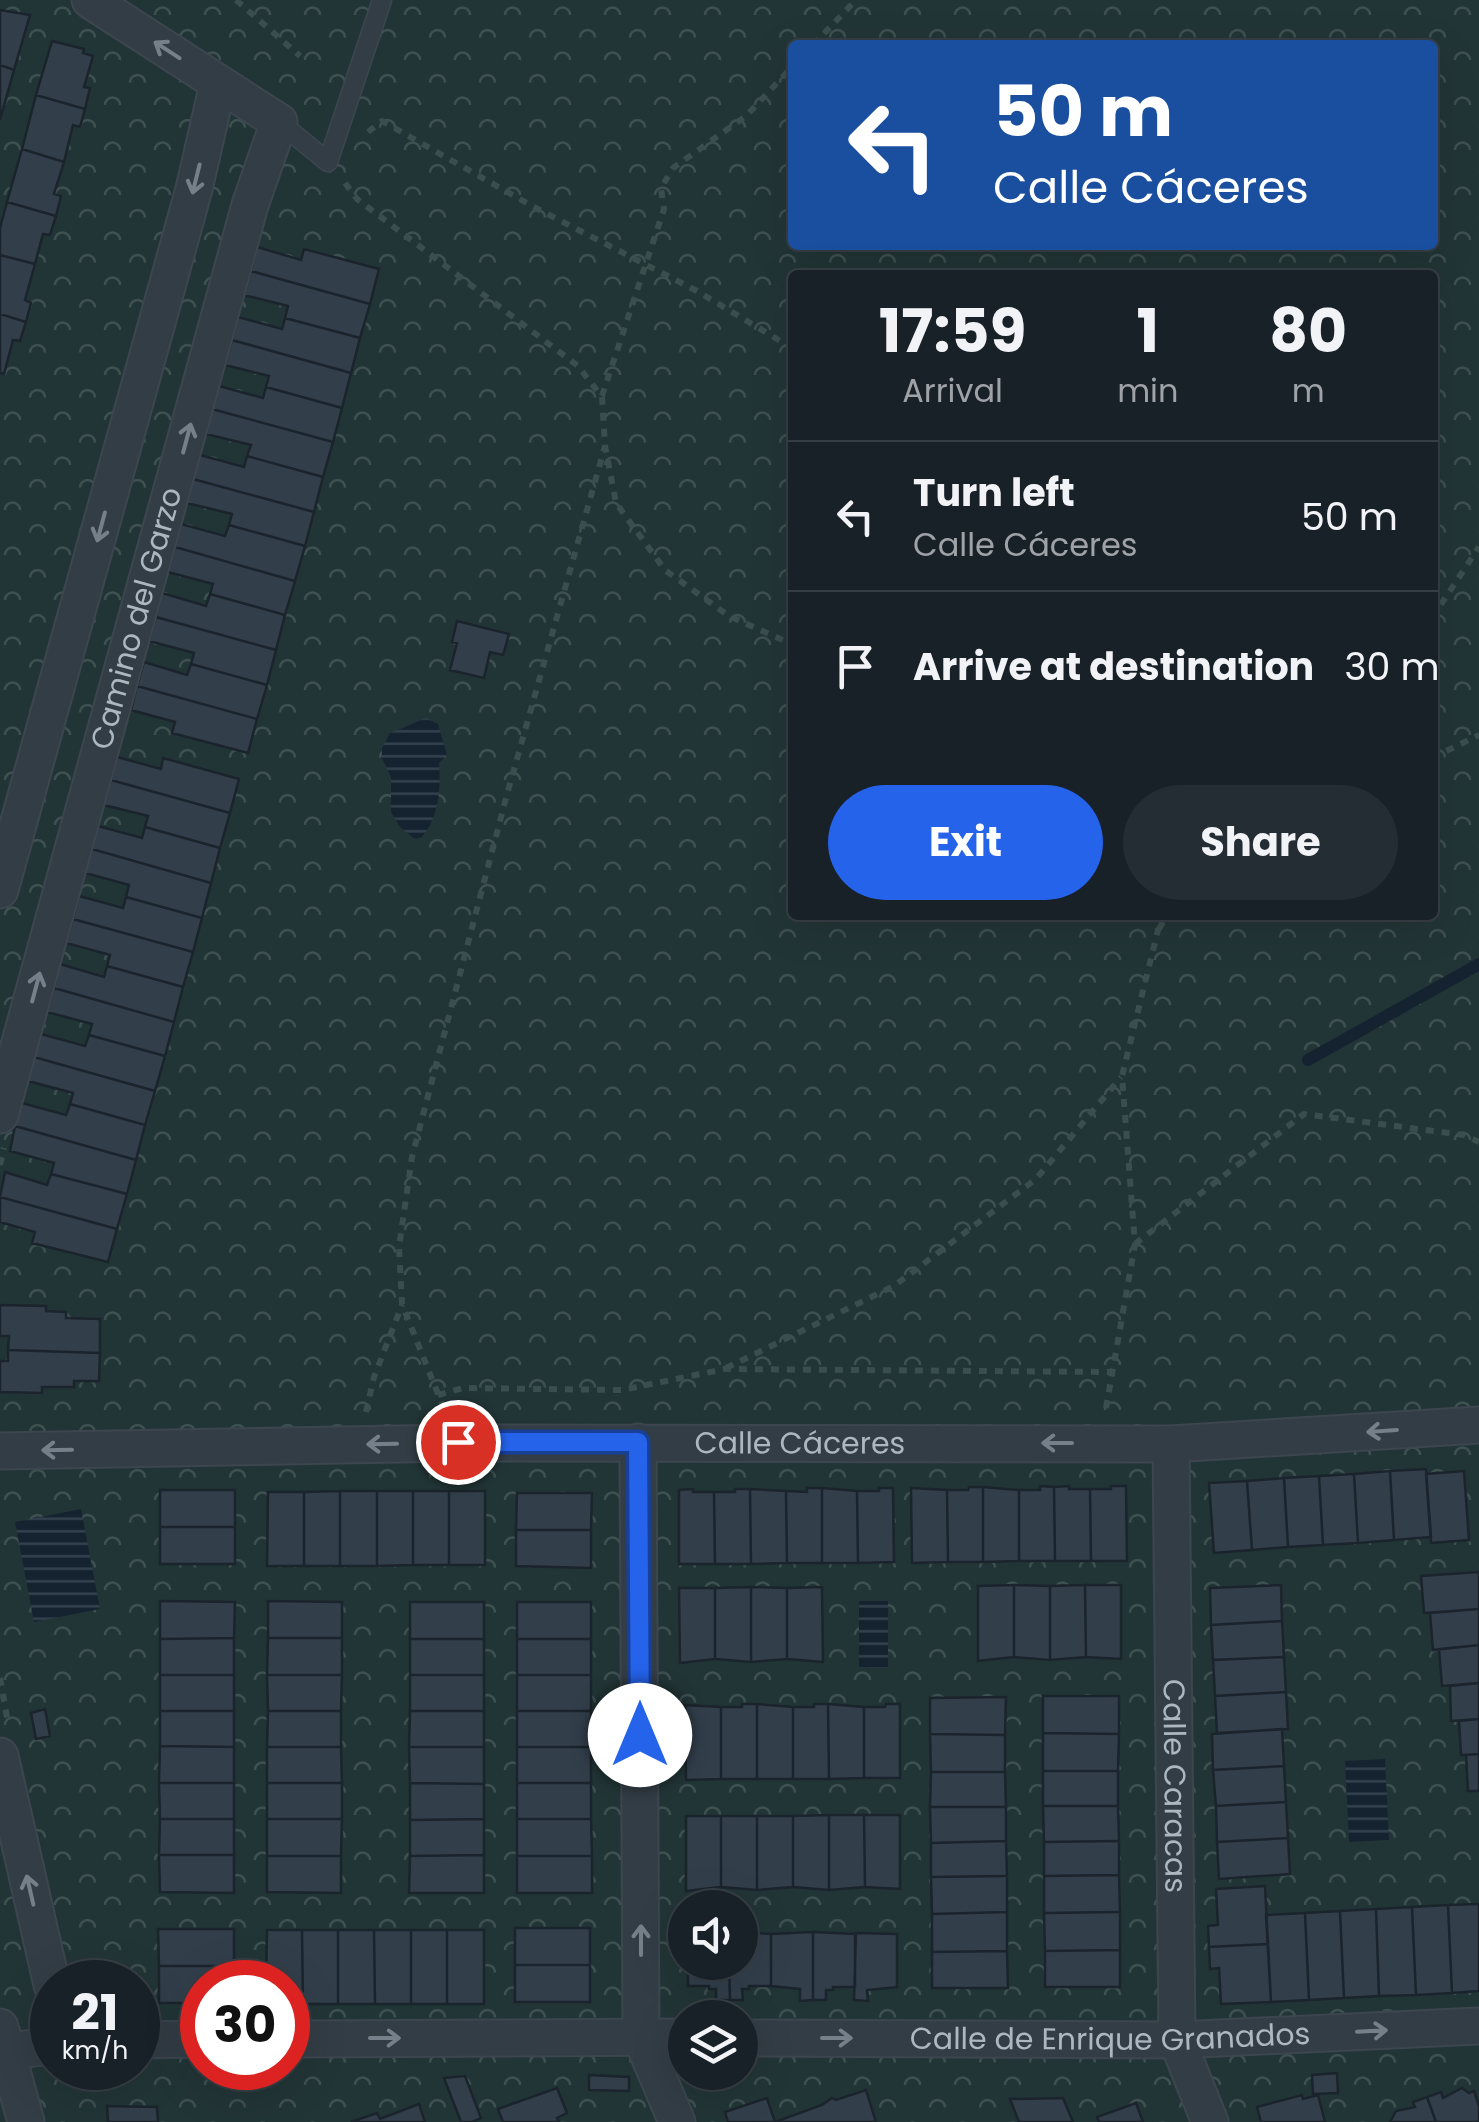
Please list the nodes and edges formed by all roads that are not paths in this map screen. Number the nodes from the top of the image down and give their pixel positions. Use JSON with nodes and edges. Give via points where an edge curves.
{"nodes":[{"id":1,"x":90,"y":0,"type":"edge"},
{"id":2,"x":382,"y":0,"type":"edge"},
{"id":3,"x":218,"y":84,"type":"junction"},
{"id":4,"x":278,"y":122,"type":"junction"},
{"id":5,"x":0,"y":890,"type":"edge"},
{"id":6,"x":8,"y":1059,"type":"edge"},
{"id":7,"x":0,"y":1115,"type":"edge"},
{"id":8,"x":1479,"y":1425,"type":"edge"},
{"id":9,"x":638,"y":1442,"type":"junction"},
{"id":10,"x":1171,"y":1444,"type":"junction"},
{"id":11,"x":0,"y":1451,"type":"edge"},
{"id":12,"x":0,"y":1756,"type":"edge"},
{"id":13,"x":46,"y":1960,"type":"edge"},
{"id":14,"x":1479,"y":2026,"type":"edge"},
{"id":15,"x":641,"y":2037,"type":"junction"},
{"id":16,"x":668,"y":2037,"type":"edge"},
{"id":17,"x":758,"y":2038,"type":"edge"},
{"id":18,"x":310,"y":2039,"type":"edge"},
{"id":19,"x":1177,"y":2040,"type":"junction"},
{"id":20,"x":2,"y":2043,"type":"edge"},
{"id":21,"x":30,"y":2045,"type":"edge"},
{"id":22,"x":26,"y":2122,"type":"edge"},
{"id":23,"x":677,"y":2122,"type":"edge"},
{"id":24,"x":1210,"y":2122,"type":"edge"}],
"edges":[{"from":3,"to":1,"type":"street","one_way":true},
{"from":2,"to":4,"type":"lane","via":[[328,162]]},
{"from":3,"to":4,"type":"street"},
{"from":3,"to":5,"type":"street","name":"Camino del Garzo","one_way":true},
{"from":6,"to":4,"type":"street","name":"Camino del Garzo","one_way":true},
{"from":6,"to":7,"type":"street","name":"Camino del Garzo"},
{"from":8,"to":10,"type":"street","name":"Calle Cáceres","one_way":true},
{"from":10,"to":9,"type":"street","name":"Calle Cáceres","one_way":true},
{"from":9,"to":11,"type":"street","name":"Calle Cáceres","one_way":true},
{"from":15,"to":9,"type":"street","one_way":true},
{"from":10,"to":19,"type":"street","name":"Calle Caracas"},
{"from":13,"to":12,"type":"street","one_way":true},
{"from":19,"to":14,"type":"street","name":"Calle de Enrique Granados","one_way":true},
{"from":15,"to":16,"type":"street"},
{"from":18,"to":15,"type":"street","one_way":true},
{"from":15,"to":23,"type":"street"},
{"from":17,"to":19,"type":"street","name":"Calle de Enrique Granados","one_way":true},
{"from":19,"to":24,"type":"street","name":"Calle Caracas"},
{"from":20,"to":21,"type":"street"},
{"from":20,"to":22,"type":"street"}]}
